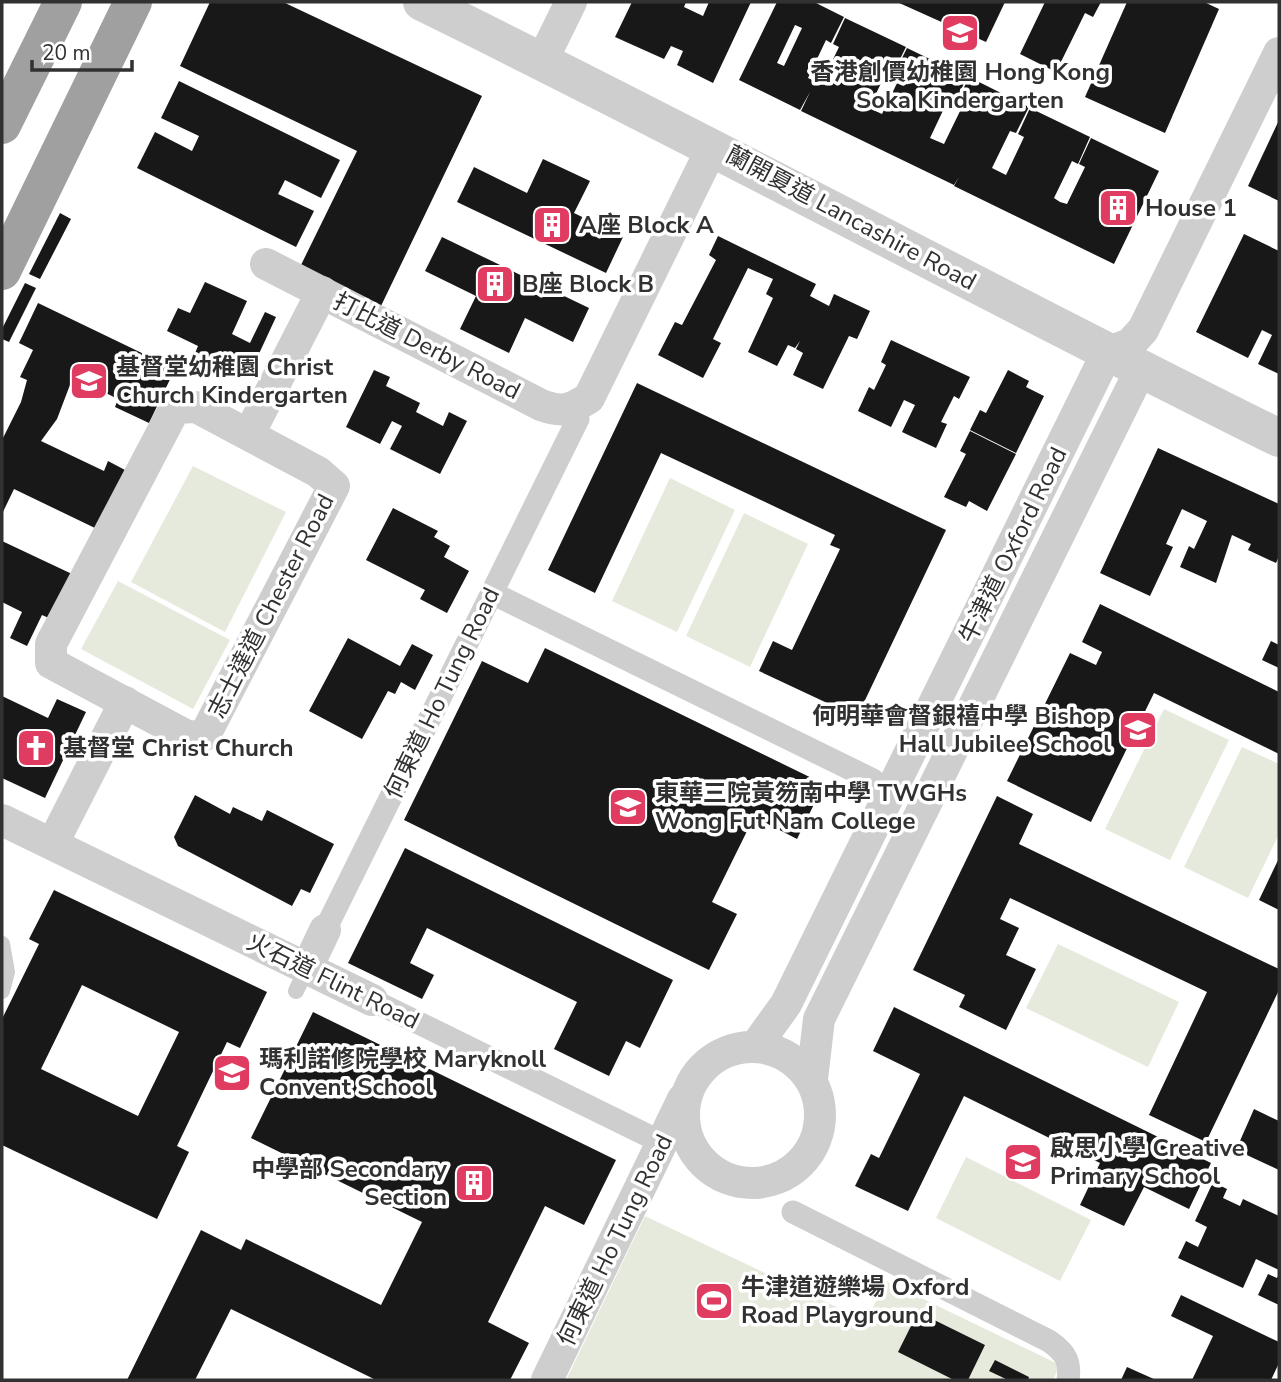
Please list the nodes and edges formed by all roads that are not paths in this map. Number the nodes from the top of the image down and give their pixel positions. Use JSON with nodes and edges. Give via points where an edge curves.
{"nodes":[{"id":1,"x":63,"y":2,"type":"edge"},
{"id":2,"x":134,"y":2,"type":"edge"},
{"id":3,"x":422,"y":2,"type":"edge"},
{"id":4,"x":571,"y":2,"type":"edge"},
{"id":5,"x":1279,"y":53,"type":"edge"},
{"id":6,"x":542,"y":61,"type":"junction"},
{"id":7,"x":2,"y":125,"type":"edge"},
{"id":8,"x":713,"y":146,"type":"junction"},
{"id":9,"x":266,"y":264,"type":"dead end"},
{"id":10,"x":2,"y":271,"type":"edge"},
{"id":11,"x":322,"y":292,"type":"junction"},
{"id":12,"x":1124,"y":361,"type":"junction"},
{"id":13,"x":583,"y":408,"type":"junction"},
{"id":14,"x":249,"y":434,"type":"junction"},
{"id":15,"x":1279,"y":438,"type":"edge"},
{"id":16,"x":492,"y":593,"type":"junction"},
{"id":17,"x":125,"y":702,"type":"junction"},
{"id":18,"x":873,"y":780,"type":"dead end"},
{"id":19,"x":2,"y":820,"type":"edge"},
{"id":20,"x":53,"y":843,"type":"junction"},
{"id":21,"x":325,"y":930,"type":"joint"},
{"id":22,"x":2,"y":944,"type":"edge"},
{"id":23,"x":301,"y":980,"type":"junction"},
{"id":24,"x":2,"y":991,"type":"edge"},
{"id":25,"x":372,"y":1000,"type":"joint"},
{"id":26,"x":755,"y":1047,"type":"junction"},
{"id":27,"x":812,"y":1079,"type":"junction"},
{"id":28,"x":683,"y":1099,"type":"junction"},
{"id":29,"x":663,"y":1143,"type":"junction"},
{"id":30,"x":793,"y":1212,"type":"dead end"},
{"id":31,"x":547,"y":1380,"type":"edge"},
{"id":32,"x":1068,"y":1380,"type":"edge"}],
"edges":[{"from":1,"to":7,"type":"highway"},
{"from":2,"to":10,"type":"highway"},
{"from":3,"to":6,"type":"street","name":"蘭開夏道 Lancashire Road"},
{"from":4,"to":6,"type":"street"},
{"from":5,"to":12,"type":"street"},
{"from":6,"to":8,"type":"street","name":"蘭開夏道 Lancashire Road"},
{"from":8,"to":12,"type":"street","name":"蘭開夏道 Lancashire Road"},
{"from":8,"to":13,"type":"street","name":"何東道 Ho Tung Road"},
{"from":9,"to":11,"type":"street","name":"打比道 Derby Road"},
{"from":11,"to":13,"type":"street","name":"打比道 Derby Road","via":[[541,405],[558,412]]},
{"from":11,"to":14,"type":"street"},
{"from":12,"to":15,"type":"street","name":"蘭開夏道 Lancashire Road"},
{"from":12,"to":26,"type":"street","name":"牛津道 Oxford Road","via":[[786,1004]]},
{"from":12,"to":27,"type":"street","name":"牛津道 Oxford Road","via":[[819,1019]]},
{"from":13,"to":16,"type":"street","name":"何東道 Ho Tung Road"},
{"from":14,"to":17,"type":"street","name":"志士達道 Chester Road","via":[[196,407],[175,408],[51,643],[51,663]]},
{"from":14,"to":17,"type":"street","name":"志士達道 Chester Road","via":[[318,472],[334,486],[205,735],[189,737]]},
{"from":16,"to":18,"type":"street"},
{"from":16,"to":21,"type":"street","name":"何東道 Ho Tung Road"},
{"from":17,"to":20,"type":"street"},
{"from":19,"to":20,"type":"street","name":"火石道 Flint Road"},
{"from":20,"to":23,"type":"street","name":"火石道 Flint Road"},
{"from":21,"to":23,"type":"street","name":"何東道 Ho Tung Road"},
{"from":22,"to":24,"type":"lane","via":[[7,972]]},
{"from":23,"to":25,"type":"street","name":"火石道 Flint Road"},
{"from":25,"to":29,"type":"street","name":"火石道 Flint Road"},
{"from":26,"to":27,"type":"street","via":[[798,1063]]},
{"from":26,"to":28,"type":"street","via":[[718,1056],[703,1067]]},
{"from":27,"to":28,"type":"street","via":[[820,1114],[809,1152],[780,1177],[760,1182],[718,1174],[701,1160],[684,1122]]},
{"from":28,"to":29,"type":"street","name":"何東道 Ho Tung Road"},
{"from":29,"to":31,"type":"street","name":"何東道 Ho Tung Road"},
{"from":30,"to":32,"type":"street","via":[[1049,1341],[1064,1351],[1070,1366]]}]}
